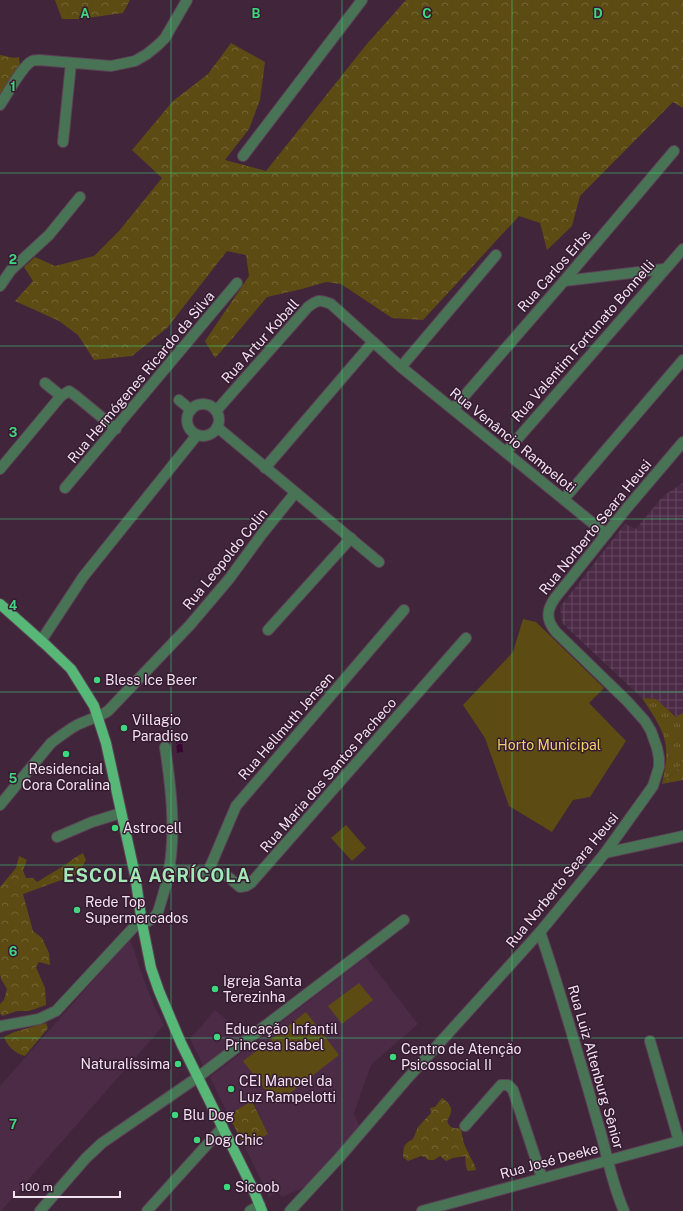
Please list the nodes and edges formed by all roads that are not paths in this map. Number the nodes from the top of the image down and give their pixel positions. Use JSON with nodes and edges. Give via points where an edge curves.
{"nodes":[{"id":1,"x":187,"y":0,"type":"edge"},
{"id":2,"x":362,"y":0,"type":"edge"},
{"id":3,"x":71,"y":63,"type":"junction"},
{"id":4,"x":0,"y":105,"type":"edge"},
{"id":5,"x":63,"y":142,"type":"dead end"},
{"id":6,"x":674,"y":151,"type":"dead end"},
{"id":7,"x":243,"y":156,"type":"dead end"},
{"id":8,"x":80,"y":197,"type":"dead end"},
{"id":9,"x":683,"y":249,"type":"edge"},
{"id":10,"x":496,"y":255,"type":"dead end"},
{"id":11,"x":664,"y":269,"type":"junction"},
{"id":12,"x":564,"y":281,"type":"junction"},
{"id":13,"x":237,"y":283,"type":"dead end"},
{"id":14,"x":0,"y":286,"type":"edge"},
{"id":15,"x":373,"y":342,"type":"junction"},
{"id":16,"x":683,"y":360,"type":"edge"},
{"id":17,"x":401,"y":367,"type":"junction"},
{"id":18,"x":45,"y":383,"type":"dead end"},
{"id":19,"x":61,"y":396,"type":"junction"},
{"id":20,"x":179,"y":400,"type":"dead end"},
{"id":21,"x":453,"y":409,"type":"junction"},
{"id":22,"x":191,"y":410,"type":"junction"},
{"id":23,"x":216,"y":411,"type":"junction"},
{"id":24,"x":217,"y":427,"type":"junction"},
{"id":25,"x":116,"y":429,"type":"junction"},
{"id":26,"x":196,"y":435,"type":"junction"},
{"id":27,"x":683,"y":442,"type":"edge"},
{"id":28,"x":506,"y":452,"type":"junction"},
{"id":29,"x":265,"y":468,"type":"junction"},
{"id":30,"x":0,"y":469,"type":"edge"},
{"id":31,"x":65,"y":488,"type":"dead end"},
{"id":32,"x":295,"y":493,"type":"junction"},
{"id":33,"x":564,"y":499,"type":"junction"},
{"id":34,"x":606,"y":534,"type":"junction"},
{"id":35,"x":351,"y":538,"type":"junction"},
{"id":36,"x":379,"y":562,"type":"dead end"},
{"id":37,"x":0,"y":604,"type":"edge"},
{"id":38,"x":404,"y":610,"type":"dead end"},
{"id":39,"x":268,"y":630,"type":"dead end"},
{"id":40,"x":466,"y":638,"type":"dead end"},
{"id":41,"x":41,"y":640,"type":"junction"},
{"id":42,"x":98,"y":716,"type":"junction"},
{"id":43,"x":165,"y":747,"type":"dead end"},
{"id":44,"x":0,"y":805,"type":"edge"},
{"id":45,"x":121,"y":813,"type":"junction"},
{"id":46,"x":683,"y":836,"type":"edge"},
{"id":47,"x":57,"y":837,"type":"dead end"},
{"id":48,"x":605,"y":853,"type":"junction"},
{"id":49,"x":169,"y":871,"type":"junction"},
{"id":50,"x":208,"y":872,"type":"junction"},
{"id":51,"x":404,"y":920,"type":"dead end"},
{"id":52,"x":142,"y":923,"type":"junction"},
{"id":53,"x":540,"y":932,"type":"junction"},
{"id":54,"x":0,"y":1026,"type":"edge"},
{"id":55,"x":650,"y":1040,"type":"dead end"},
{"id":56,"x":198,"y":1077,"type":"junction"},
{"id":57,"x":465,"y":1126,"type":"dead end"},
{"id":58,"x":223,"y":1127,"type":"junction"},
{"id":59,"x":681,"y":1140,"type":"edge"},
{"id":60,"x":609,"y":1160,"type":"junction"},
{"id":61,"x":542,"y":1178,"type":"junction"},
{"id":62,"x":261,"y":1208,"type":"edge"},
{"id":63,"x":290,"y":1209,"type":"edge"},
{"id":64,"x":40,"y":1211,"type":"edge"},
{"id":65,"x":147,"y":1211,"type":"edge"},
{"id":66,"x":250,"y":1211,"type":"edge"},
{"id":67,"x":422,"y":1211,"type":"edge"},
{"id":68,"x":624,"y":1211,"type":"edge"}],
"edges":[{"from":1,"to":3,"type":"street","via":[[165,38],[136,61],[111,66]]},
{"from":2,"to":7,"type":"street"},
{"from":3,"to":4,"type":"street","via":[[32,61]]},
{"from":3,"to":5,"type":"street"},
{"from":6,"to":12,"type":"street","name":"Rua Carlos Erbs"},
{"from":8,"to":14,"type":"street","via":[[49,235],[11,270]]},
{"from":9,"to":11,"type":"street","name":"Rua Valentim Fortunato Bonnelli"},
{"from":10,"to":17,"type":"street"},
{"from":11,"to":12,"type":"street"},
{"from":11,"to":28,"type":"street","name":"Rua Valentim Fortunato Bonnelli"},
{"from":12,"to":21,"type":"street","name":"Rua Carlos Erbs"},
{"from":13,"to":25,"type":"street","name":"Rua Hermógenes Ricardo da Silva"},
{"from":15,"to":17,"type":"street","name":"Rua Artur Koball"},
{"from":15,"to":23,"type":"street","name":"Rua Artur Koball","via":[[331,304],[316,301]]},
{"from":15,"to":29,"type":"street"},
{"from":16,"to":33,"type":"street"},
{"from":17,"to":21,"type":"street","name":"Rua Venâncio Rampeloti"},
{"from":18,"to":19,"type":"street"},
{"from":19,"to":25,"type":"street","via":[[69,391],[73,393]]},
{"from":19,"to":30,"type":"street"},
{"from":20,"to":22,"type":"street"},
{"from":21,"to":28,"type":"street","name":"Rua Venâncio Rampeloti"},
{"from":22,"to":23,"type":"street","via":[[195,406],[206,405]]},
{"from":22,"to":26,"type":"street","via":[[188,415],[188,427]]},
{"from":23,"to":24,"type":"street"},
{"from":24,"to":26,"type":"street","via":[[208,435]]},
{"from":24,"to":29,"type":"street"},
{"from":25,"to":31,"type":"street","name":"Rua Hermógenes Ricardo da Silva"},
{"from":26,"to":41,"type":"street","via":[[83,577]]},
{"from":27,"to":34,"type":"street","name":"Rua Norberto Seara Heusi"},
{"from":28,"to":33,"type":"street","name":"Rua Venâncio Rampeloti"},
{"from":29,"to":32,"type":"street"},
{"from":32,"to":35,"type":"street"},
{"from":32,"to":42,"type":"street","name":"Rua Leopoldo Colin","via":[[229,580],[190,625],[108,711]]},
{"from":33,"to":34,"type":"street","name":"Rua Venâncio Rampeloti"},
{"from":34,"to":48,"type":"street","name":"Rua Norberto Seara Heusi","via":[[549,606],[548,613],[550,626],[645,721],[657,748],[659,767],[653,786]]},
{"from":35,"to":36,"type":"street"},
{"from":35,"to":39,"type":"street"},
{"from":37,"to":41,"type":"main road"},
{"from":38,"to":50,"type":"street","name":"Rua Hellmuth Jensen","via":[[236,806]]},
{"from":40,"to":50,"type":"street","name":"Rua Maria dos Santos Pacheco","via":[[251,883],[240,887],[226,875]]},
{"from":41,"to":42,"type":"main road","via":[[71,669]]},
{"from":42,"to":44,"type":"street","name":"Rua Leopoldo Colin","via":[[76,725],[51,743]]},
{"from":42,"to":45,"type":"main road"},
{"from":43,"to":49,"type":"street","via":[[171,788],[172,842]]},
{"from":45,"to":47,"type":"street"},
{"from":45,"to":52,"type":"main road","via":[[135,875]]},
{"from":46,"to":48,"type":"street"},
{"from":48,"to":53,"type":"street","name":"Rua Norberto Seara Heusi"},
{"from":49,"to":50,"type":"street","name":"Rua Maria dos Santos Pacheco"},
{"from":49,"to":52,"type":"street","via":[[158,912],[152,920]]},
{"from":51,"to":56,"type":"street"},
{"from":52,"to":54,"type":"street","via":[[130,931],[56,1011],[40,1019]]},
{"from":52,"to":56,"type":"main road","via":[[151,968],[181,1043]]},
{"from":53,"to":60,"type":"street","name":"Rua Luiz Altenburg Sênior"},
{"from":53,"to":63,"type":"street","name":"Rua Norberto Seara Heusi","via":[[339,1158]]},
{"from":55,"to":59,"type":"street"},
{"from":56,"to":58,"type":"main road"},
{"from":56,"to":64,"type":"street","via":[[102,1144],[86,1158]]},
{"from":57,"to":61,"type":"street","via":[[501,1085],[508,1085],[513,1090]]},
{"from":58,"to":62,"type":"main road"},
{"from":58,"to":65,"type":"street"},
{"from":59,"to":60,"type":"street","name":"Rua José Deeke"},
{"from":60,"to":61,"type":"street","name":"Rua José Deeke"},
{"from":60,"to":68,"type":"street","name":"Rua Luiz Altenburg Sênior"},
{"from":61,"to":67,"type":"street","name":"Rua José Deeke"},
{"from":62,"to":66,"type":"street"}]}
